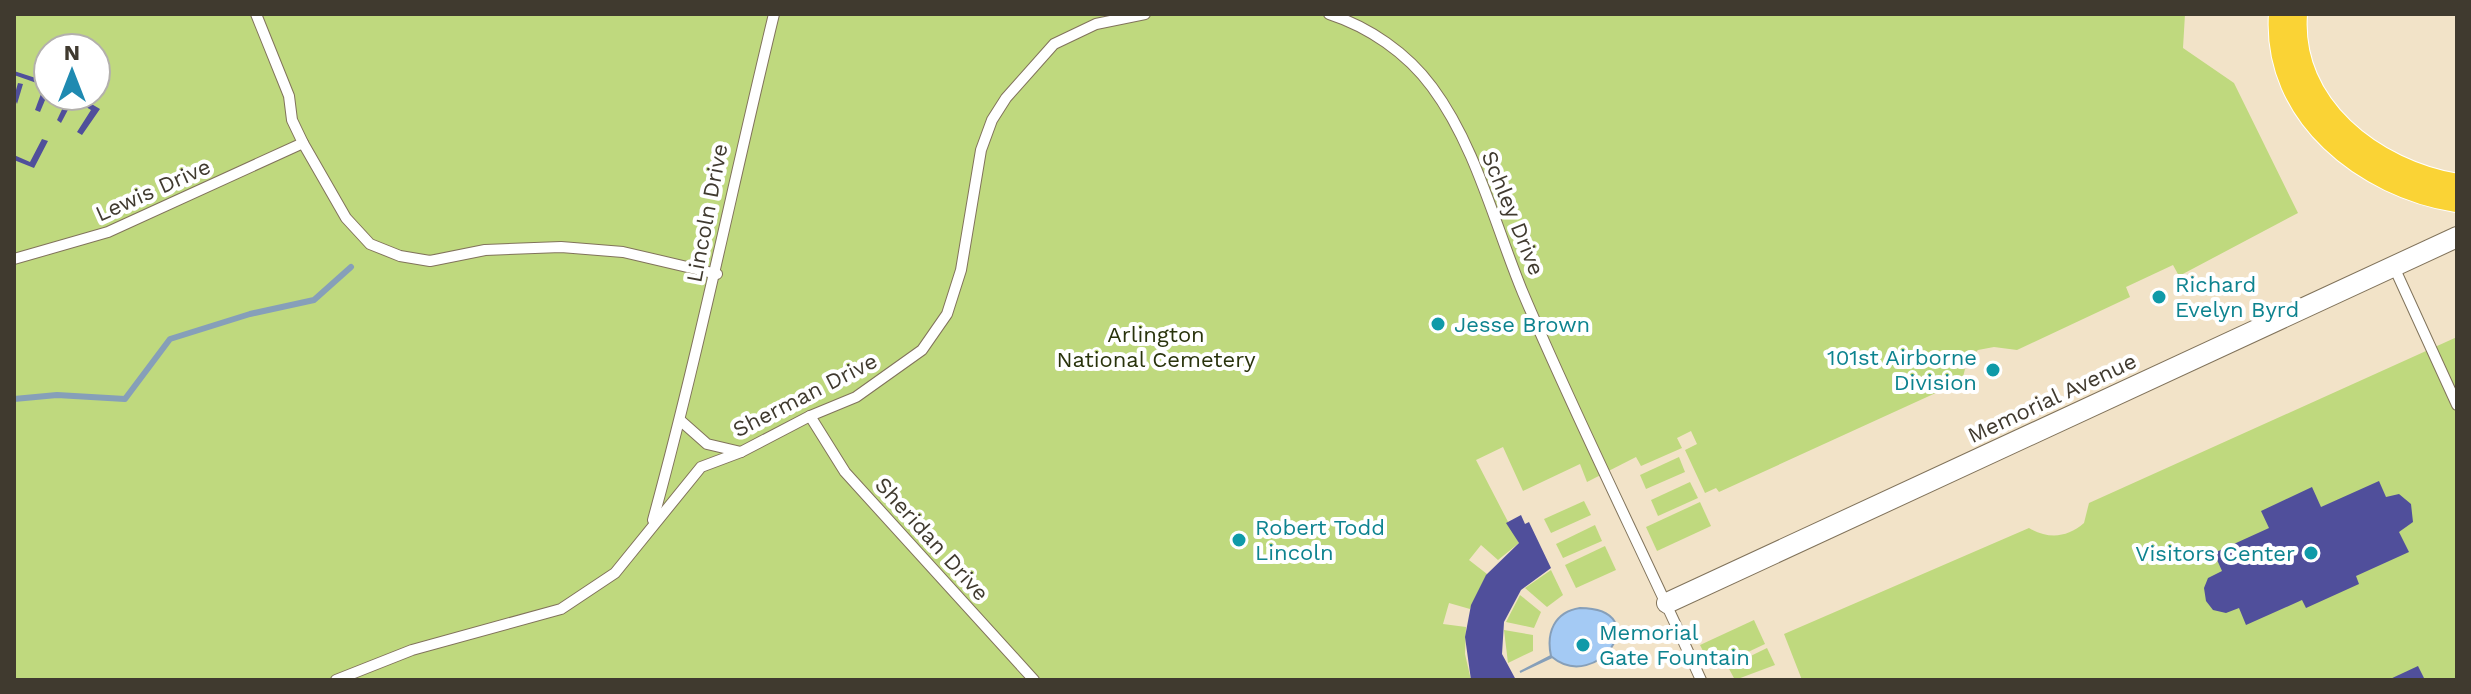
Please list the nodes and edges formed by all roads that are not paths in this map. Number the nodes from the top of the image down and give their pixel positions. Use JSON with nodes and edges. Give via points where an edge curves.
{"nodes":[{"id":1,"x":256,"y":14,"type":"edge"},
{"id":2,"x":774,"y":14,"type":"edge"},
{"id":3,"x":1145,"y":14,"type":"edge"},
{"id":4,"x":1329,"y":14,"type":"edge"},
{"id":5,"x":2288,"y":14,"type":"edge"},
{"id":6,"x":303,"y":143,"type":"junction"},
{"id":7,"x":2457,"y":193,"type":"edge"},
{"id":8,"x":2457,"y":237,"type":"edge"},
{"id":9,"x":14,"y":259,"type":"edge"},
{"id":10,"x":2394,"y":267,"type":"junction"},
{"id":11,"x":717,"y":274,"type":"junction"},
{"id":12,"x":2457,"y":405,"type":"edge"},
{"id":13,"x":810,"y":416,"type":"junction"},
{"id":14,"x":681,"y":421,"type":"junction"},
{"id":15,"x":741,"y":452,"type":"junction"},
{"id":16,"x":652,"y":526,"type":"junction"},
{"id":17,"x":1667,"y":603,"type":"junction"},
{"id":18,"x":336,"y":680,"type":"edge"},
{"id":19,"x":1034,"y":680,"type":"edge"},
{"id":20,"x":1701,"y":680,"type":"edge"}],
"edges":[{"from":1,"to":6,"type":"lane"},
{"from":2,"to":11,"type":"lane","name":"Lincoln Drive","via":[[738,157]]},
{"from":3,"to":13,"type":"lane","name":"Sherman Drive","via":[[1096,24],[1054,44],[1026,74],[992,120],[981,150],[961,270],[947,314],[922,350],[883,381]]},
{"from":4,"to":17,"type":"lane","name":"Schley Drive","via":[[1394,48],[1432,87],[1448,114],[1524,295]]},
{"from":5,"to":7,"type":"highway","via":[[2301,84],[2335,133],[2381,169]]},
{"from":6,"to":9,"type":"lane","name":"Lewis Drive","via":[[108,232]]},
{"from":6,"to":11,"type":"lane","via":[[352,225],[370,244],[400,256],[430,261],[485,250],[561,247],[623,252]]},
{"from":8,"to":10,"type":"street","name":"Memorial Avenue"},
{"from":10,"to":12,"type":"lane"},
{"from":10,"to":17,"type":"street","name":"Memorial Avenue"},
{"from":11,"to":14,"type":"lane","name":"Lincoln Drive"},
{"from":13,"to":15,"type":"lane","name":"Sherman Drive"},
{"from":13,"to":19,"type":"lane","name":"Sheridan Drive","via":[[845,472]]},
{"from":14,"to":15,"type":"lane","via":[[707,444]]},
{"from":14,"to":16,"type":"lane","name":"Lincoln Drive"},
{"from":15,"to":16,"type":"lane","name":"Sherman Drive","via":[[701,467]]},
{"from":16,"to":18,"type":"lane","name":"Sherman Drive","via":[[615,573],[561,609],[412,650]]},
{"from":17,"to":20,"type":"lane","name":"Schley Drive"}]}
